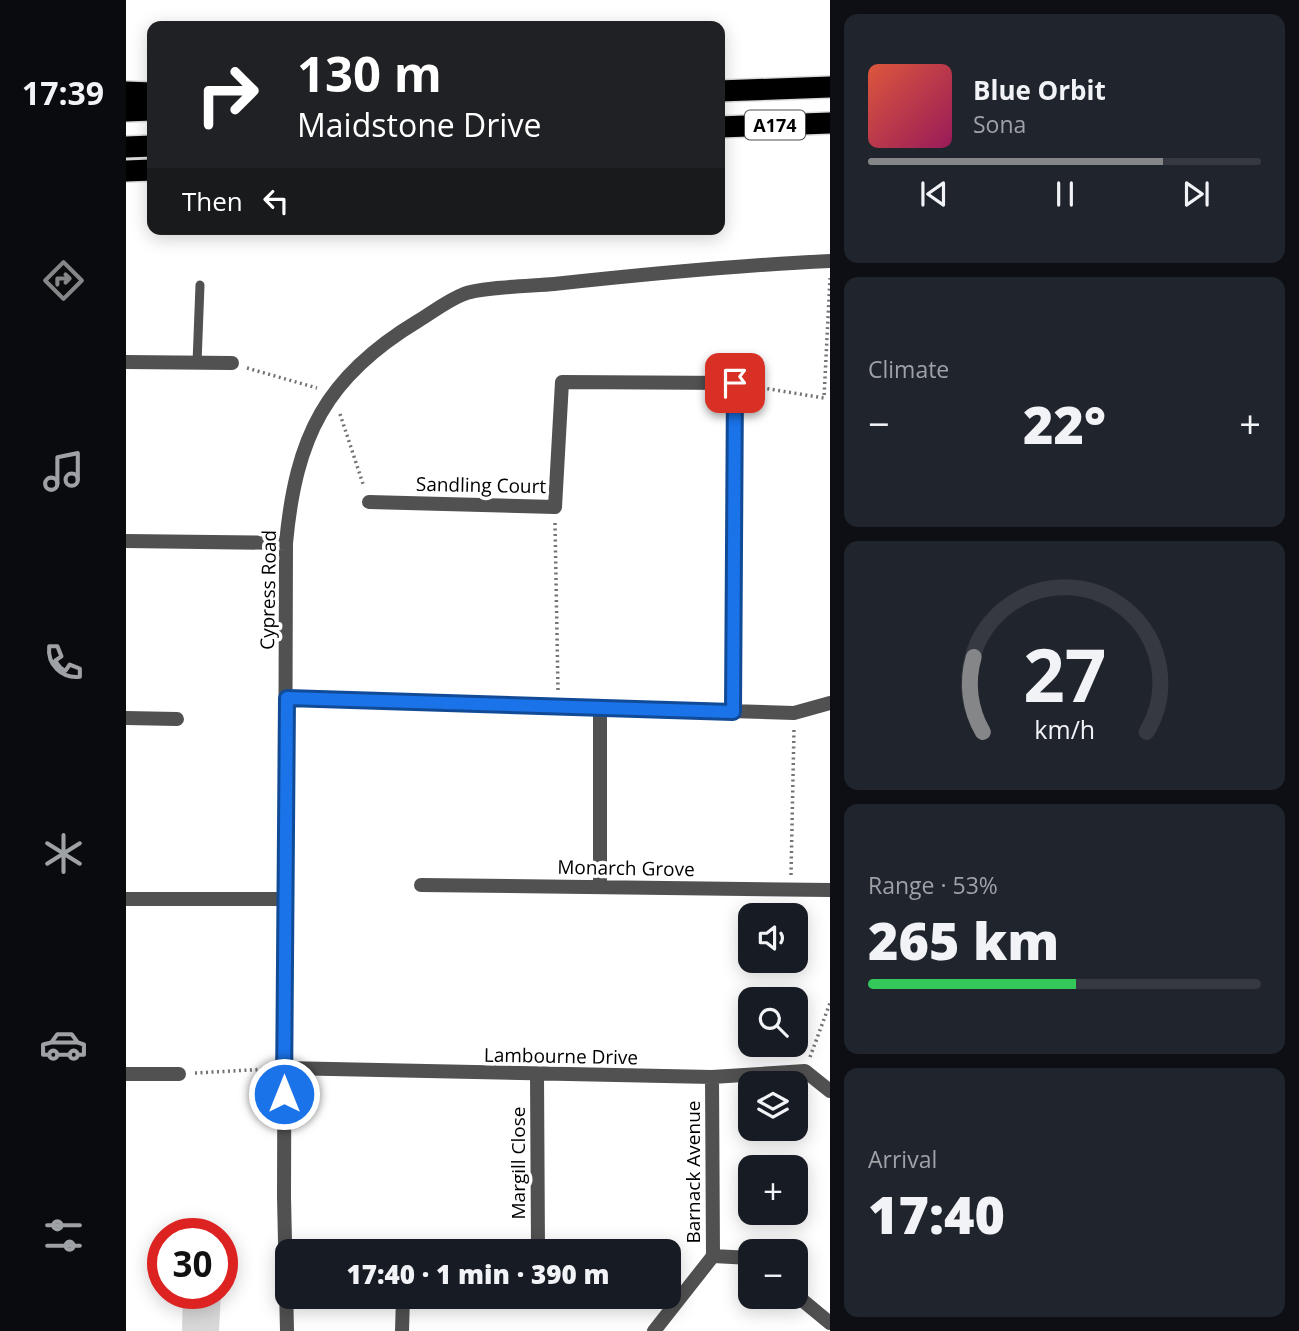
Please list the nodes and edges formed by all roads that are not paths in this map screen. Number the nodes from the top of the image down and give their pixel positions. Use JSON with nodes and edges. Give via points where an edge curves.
{"nodes":[{"id":1,"x":830,"y":87,"type":"edge"},
{"id":2,"x":725,"y":91,"type":"edge"},
{"id":3,"x":126,"y":92,"type":"edge"},
{"id":4,"x":147,"y":93,"type":"edge"},
{"id":5,"x":147,"y":110,"type":"edge"},
{"id":6,"x":126,"y":111,"type":"edge"},
{"id":7,"x":830,"y":123,"type":"edge"},
{"id":8,"x":725,"y":127,"type":"edge"},
{"id":9,"x":147,"y":146,"type":"edge"},
{"id":10,"x":126,"y":147,"type":"edge"},
{"id":11,"x":147,"y":170,"type":"edge"},
{"id":12,"x":126,"y":171,"type":"edge"},
{"id":13,"x":830,"y":261,"type":"edge"},
{"id":14,"x":201,"y":285,"type":"dead end"},
{"id":15,"x":126,"y":362,"type":"edge"},
{"id":16,"x":197,"y":363,"type":"junction"},
{"id":17,"x":232,"y":363,"type":"dead end"},
{"id":18,"x":369,"y":502,"type":"dead end"},
{"id":19,"x":126,"y":541,"type":"edge"},
{"id":20,"x":286,"y":543,"type":"junction"},
{"id":21,"x":287,"y":698,"type":"junction"},
{"id":22,"x":830,"y":703,"type":"edge"},
{"id":23,"x":600,"y":706,"type":"junction"},
{"id":24,"x":733,"y":712,"type":"junction"},
{"id":25,"x":126,"y":718,"type":"edge"},
{"id":26,"x":177,"y":719,"type":"dead end"},
{"id":27,"x":421,"y":885,"type":"dead end"},
{"id":28,"x":600,"y":887,"type":"junction"},
{"id":29,"x":830,"y":890,"type":"edge"},
{"id":30,"x":126,"y":899,"type":"edge"},
{"id":31,"x":286,"y":899,"type":"junction"},
{"id":32,"x":284,"y":1068,"type":"junction"},
{"id":33,"x":126,"y":1074,"type":"edge"},
{"id":34,"x":179,"y":1074,"type":"road end"},
{"id":35,"x":537,"y":1075,"type":"junction"},
{"id":36,"x":712,"y":1077,"type":"junction"},
{"id":37,"x":830,"y":1091,"type":"edge"},
{"id":38,"x":538,"y":1239,"type":"edge"},
{"id":39,"x":713,"y":1256,"type":"junction"},
{"id":40,"x":738,"y":1257,"type":"edge"},
{"id":41,"x":808,"y":1305,"type":"edge"},
{"id":42,"x":403,"y":1309,"type":"edge"},
{"id":43,"x":830,"y":1323,"type":"edge"},
{"id":44,"x":287,"y":1331,"type":"edge"},
{"id":45,"x":402,"y":1331,"type":"edge"},
{"id":46,"x":654,"y":1331,"type":"edge"}],
"edges":[{"from":1,"to":2,"type":"highway","number":"A174"},
{"from":3,"to":4,"type":"highway"},
{"from":5,"to":6,"type":"highway"},
{"from":7,"to":8,"type":"highway","number":"A174"},
{"from":9,"to":10,"type":"highway"},
{"from":11,"to":12,"type":"highway"},
{"from":13,"to":20,"type":"street","name":"Cypress Road","via":[[724,266],[466,293],[385,341],[333,393],[302,451]]},
{"from":14,"to":16,"type":"lane"},
{"from":15,"to":16,"type":"street"},
{"from":16,"to":17,"type":"street"},
{"from":18,"to":24,"type":"street","name":"Sandling Court","via":[[555,507],[562,382],[735,383]]},
{"from":19,"to":20,"type":"street"},
{"from":20,"to":21,"type":"street","name":"Cypress Road"},
{"from":21,"to":23,"type":"street"},
{"from":21,"to":31,"type":"street","name":"Cypress Road"},
{"from":22,"to":24,"type":"street","via":[[794,713]]},
{"from":23,"to":24,"type":"street"},
{"from":23,"to":28,"type":"street"},
{"from":25,"to":26,"type":"street"},
{"from":27,"to":28,"type":"street","name":"Monarch Grove"},
{"from":28,"to":29,"type":"street","name":"Monarch Grove"},
{"from":30,"to":31,"type":"street"},
{"from":31,"to":32,"type":"street","name":"Cypress Road"},
{"from":32,"to":35,"type":"street","name":"Lambourne Drive"},
{"from":32,"to":44,"type":"street","name":"Cypress Road"},
{"from":33,"to":34,"type":"street"},
{"from":35,"to":36,"type":"street","name":"Lambourne Drive"},
{"from":35,"to":38,"type":"street","name":"Margill Close"},
{"from":36,"to":37,"type":"street","name":"Lambourne Drive","via":[[805,1071]]},
{"from":36,"to":39,"type":"street","name":"Barnack Avenue"},
{"from":39,"to":40,"type":"street"},
{"from":39,"to":46,"type":"street","name":"Barnack Avenue"},
{"from":41,"to":43,"type":"street"},
{"from":42,"to":45,"type":"street"}]}
